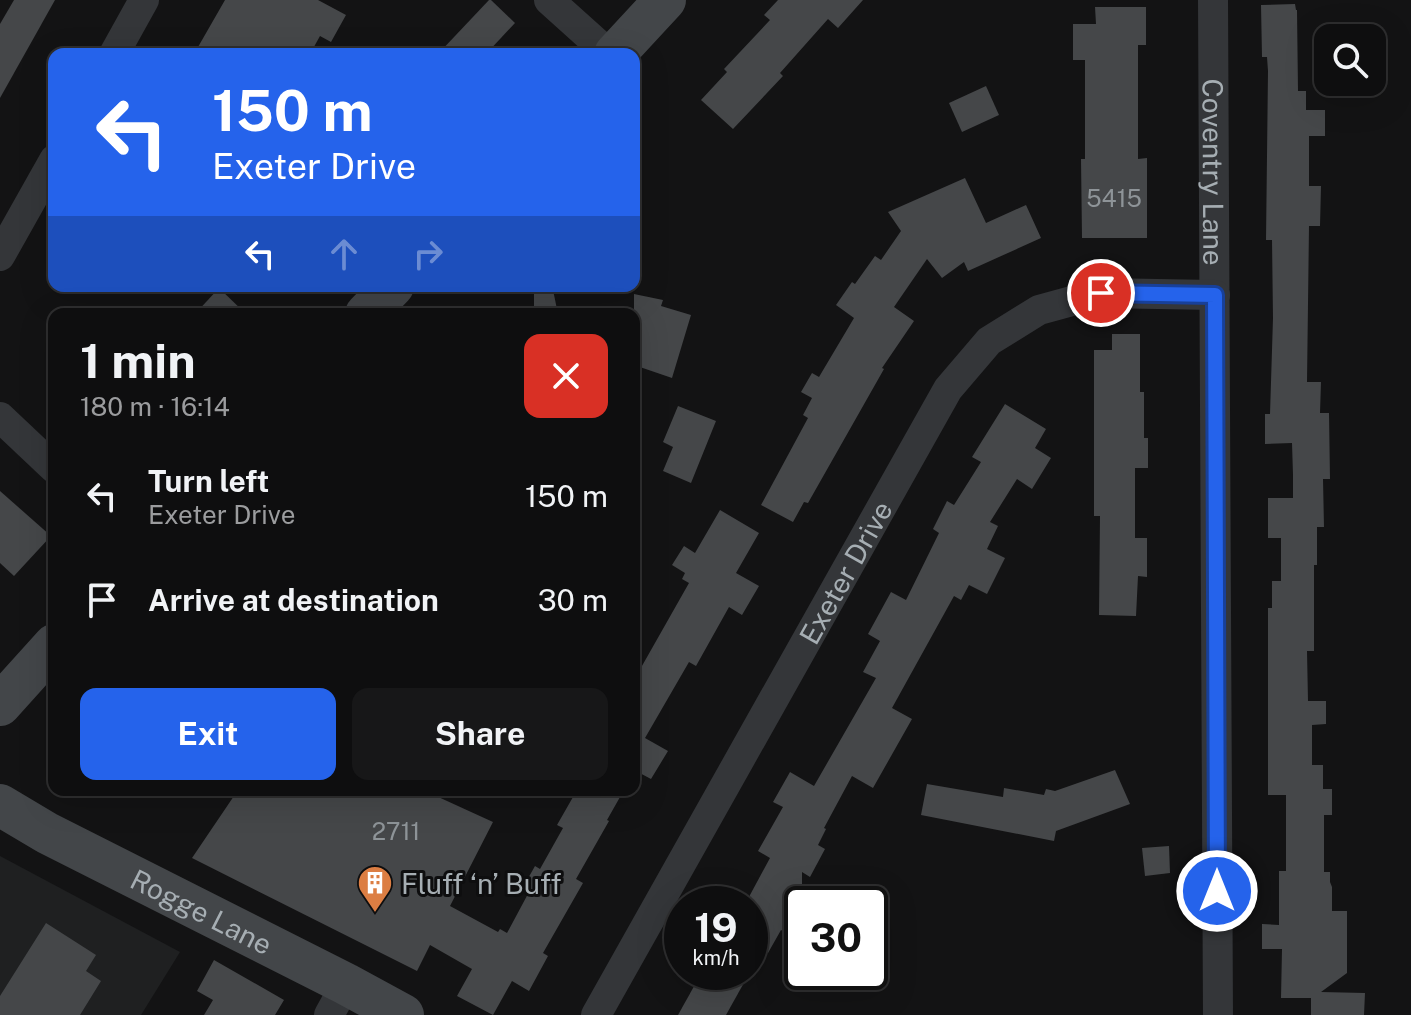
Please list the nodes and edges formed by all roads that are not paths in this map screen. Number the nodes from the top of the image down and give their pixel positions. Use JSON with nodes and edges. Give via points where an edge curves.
{"nodes":[{"id":1,"x":144,"y":0,"type":"edge"},
{"id":2,"x":549,"y":0,"type":"edge"},
{"id":3,"x":665,"y":0,"type":"edge"},
{"id":4,"x":1213,"y":0,"type":"edge"},
{"id":5,"x":117,"y":48,"type":"edge"},
{"id":6,"x":605,"y":48,"type":"edge"},
{"id":7,"x":618,"y":48,"type":"edge"},
{"id":8,"x":48,"y":171,"type":"edge"},
{"id":9,"x":0,"y":256,"type":"edge"},
{"id":10,"x":387,"y":292,"type":"edge"},
{"id":11,"x":1215,"y":295,"type":"junction"},
{"id":12,"x":372,"y":308,"type":"edge"},
{"id":13,"x":0,"y":417,"type":"edge"},
{"id":14,"x":48,"y":462,"type":"edge"},
{"id":15,"x":48,"y":652,"type":"edge"},
{"id":16,"x":0,"y":705,"type":"edge"},
{"id":17,"x":0,"y":805,"type":"edge"},
{"id":18,"x":338,"y":1000,"type":"edge"},
{"id":19,"x":403,"y":1015,"type":"edge"},
{"id":20,"x":596,"y":1015,"type":"edge"},
{"id":21,"x":1218,"y":1015,"type":"edge"}],
"edges":[{"from":1,"to":5,"type":"street"},
{"from":2,"to":6,"type":"street"},
{"from":3,"to":7,"type":"street"},
{"from":4,"to":11,"type":"street","name":"Coventry Lane"},
{"from":8,"to":9,"type":"street"},
{"from":10,"to":12,"type":"street"},
{"from":11,"to":20,"type":"street","name":"Exeter Drive","via":[[1101,293],[1039,310],[989,341],[948,389]]},
{"from":11,"to":21,"type":"street","name":"Coventry Lane"},
{"from":13,"to":14,"type":"street"},
{"from":15,"to":16,"type":"street"},
{"from":17,"to":18,"type":"street","name":"Rogge Lane"},
{"from":18,"to":19,"type":"street","name":"Rogge Lane"}]}
